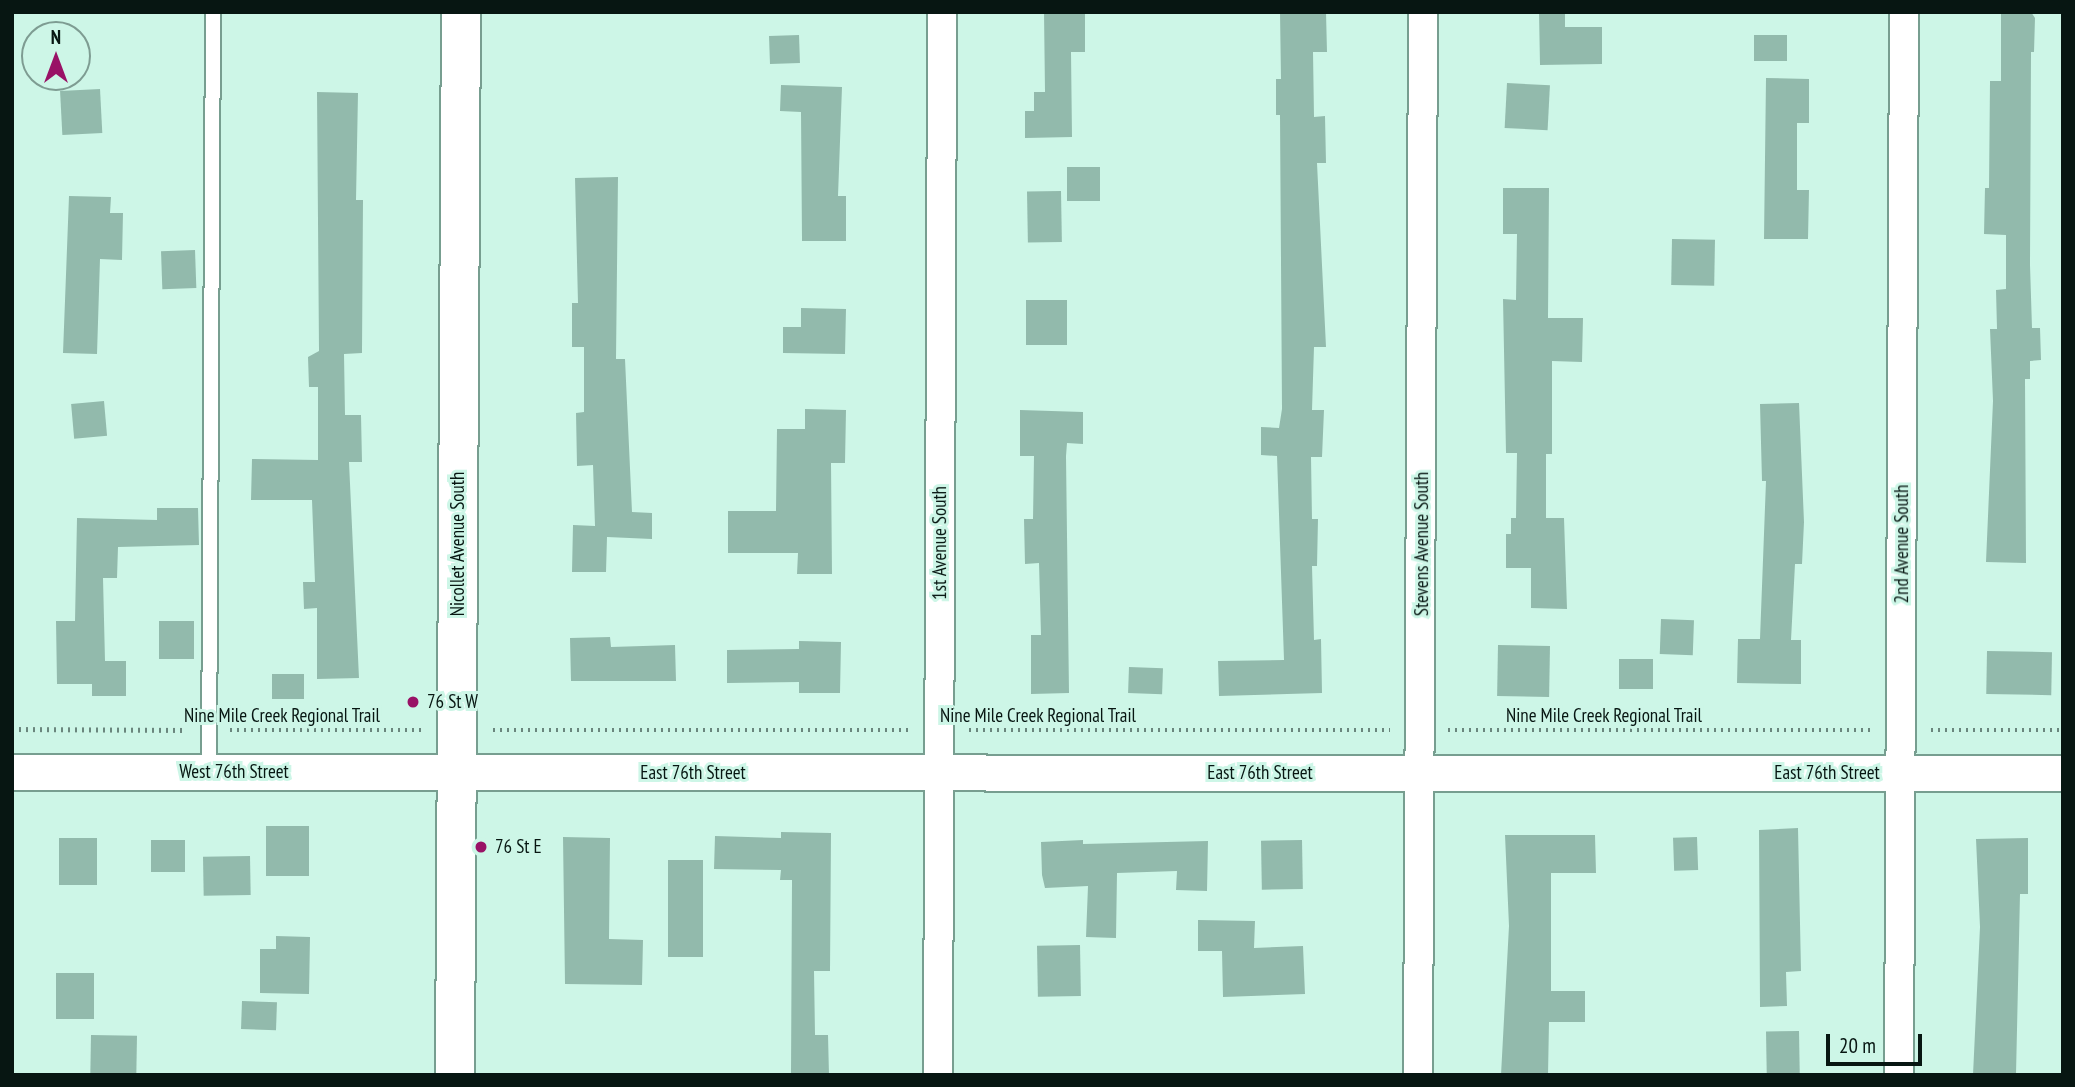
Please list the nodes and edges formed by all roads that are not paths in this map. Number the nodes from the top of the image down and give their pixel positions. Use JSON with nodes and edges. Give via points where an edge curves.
{"nodes":[{"id":1,"x":213,"y":12,"type":"edge"},
{"id":2,"x":461,"y":12,"type":"edge"},
{"id":3,"x":942,"y":12,"type":"edge"},
{"id":4,"x":1423,"y":12,"type":"edge"},
{"id":5,"x":1903,"y":12,"type":"edge"},
{"id":6,"x":12,"y":772,"type":"edge"},
{"id":7,"x":209,"y":772,"type":"junction"},
{"id":8,"x":457,"y":773,"type":"junction"},
{"id":9,"x":938,"y":773,"type":"junction"},
{"id":10,"x":1421,"y":773,"type":"junction"},
{"id":11,"x":1901,"y":773,"type":"junction"},
{"id":12,"x":2063,"y":773,"type":"edge"},
{"id":13,"x":455,"y":1075,"type":"edge"},
{"id":14,"x":938,"y":1075,"type":"edge"},
{"id":15,"x":1418,"y":1075,"type":"edge"},
{"id":16,"x":1899,"y":1075,"type":"edge"}],
"edges":[{"from":1,"to":7,"type":"lane"},
{"from":2,"to":8,"type":"main road","name":"Nicollet Avenue South"},
{"from":3,"to":9,"type":"street","name":"1st Avenue South"},
{"from":4,"to":10,"type":"street","name":"Stevens Avenue South"},
{"from":5,"to":11,"type":"street","name":"2nd Avenue South"},
{"from":6,"to":7,"type":"street","name":"West 76th Street"},
{"from":7,"to":8,"type":"street","name":"West 76th Street"},
{"from":8,"to":9,"type":"street","name":"East 76th Street"},
{"from":8,"to":13,"type":"main road","name":"Nicollet Avenue South"},
{"from":9,"to":10,"type":"street","name":"East 76th Street"},
{"from":9,"to":14,"type":"street","name":"1st Avenue South"},
{"from":10,"to":11,"type":"street","name":"East 76th Street"},
{"from":10,"to":15,"type":"street","name":"Stevens Avenue South"},
{"from":11,"to":12,"type":"street","name":"East 76th Street"},
{"from":11,"to":16,"type":"street","name":"2nd Avenue South"}]}
